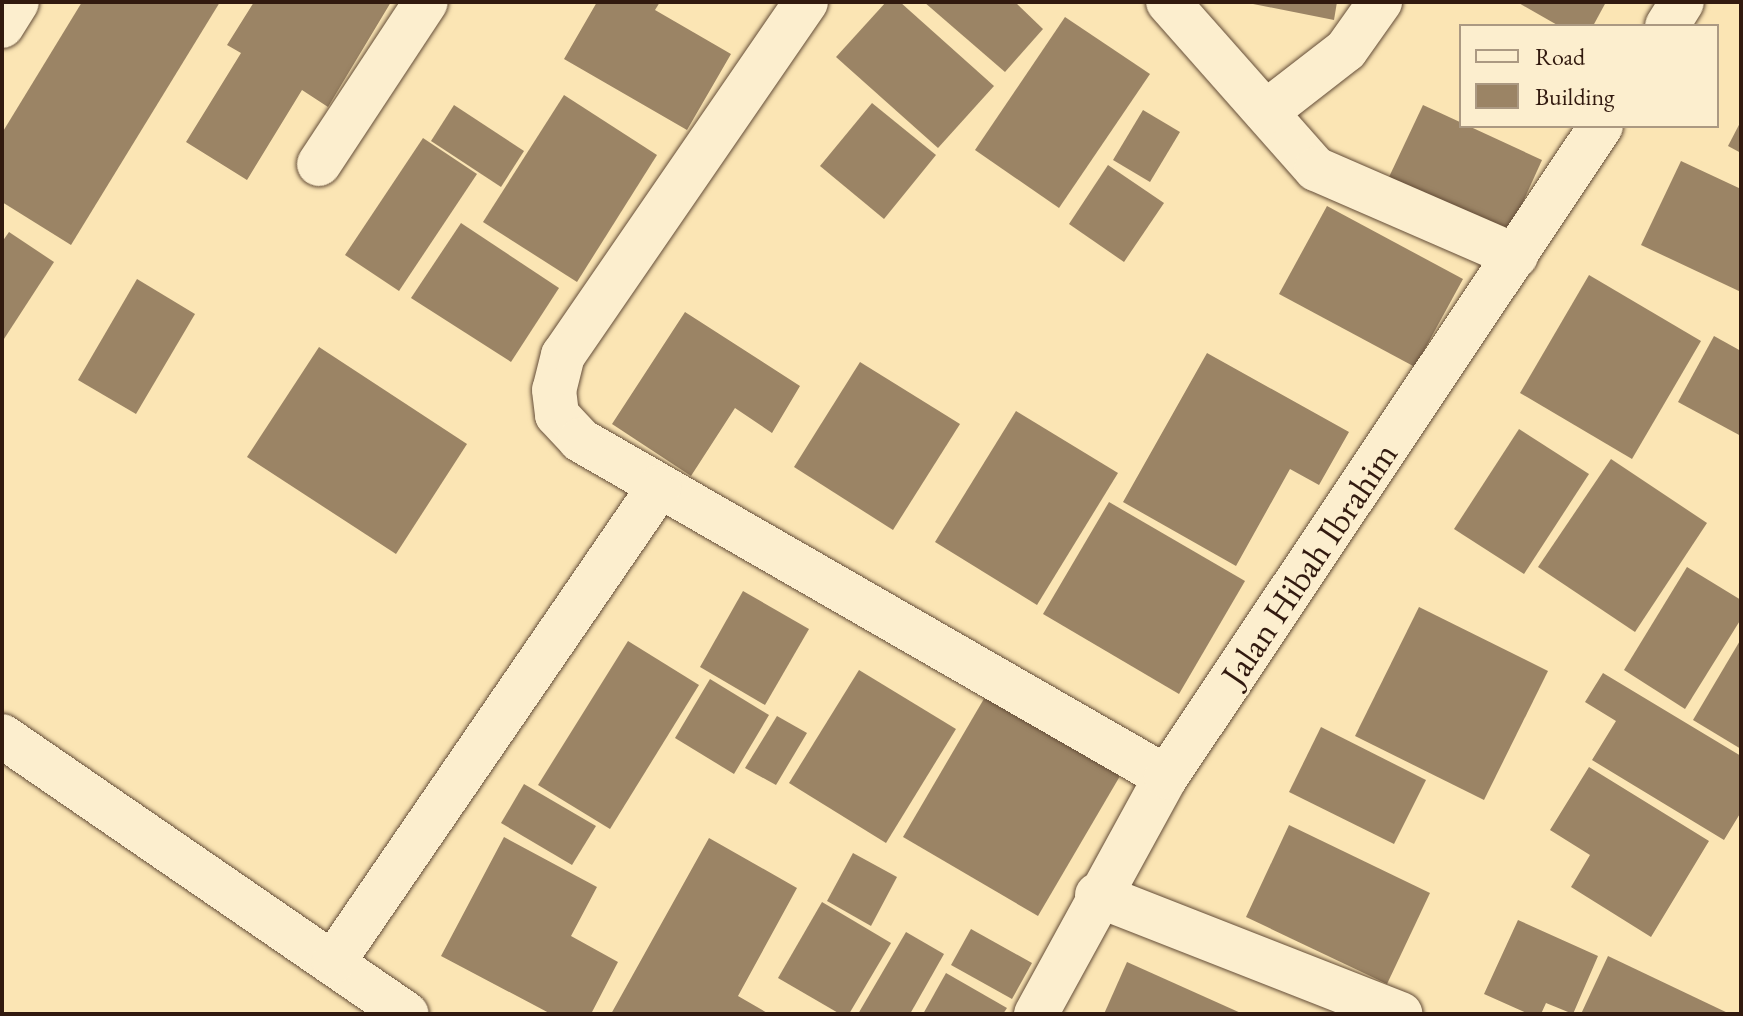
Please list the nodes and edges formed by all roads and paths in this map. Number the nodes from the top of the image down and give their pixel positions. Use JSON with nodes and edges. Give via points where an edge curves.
{"nodes":[{"id":1,"x":17,"y":2,"type":"edge"},
{"id":2,"x":426,"y":2,"type":"edge"},
{"id":3,"x":806,"y":2,"type":"edge"},
{"id":4,"x":1168,"y":2,"type":"edge"},
{"id":5,"x":1380,"y":2,"type":"edge"},
{"id":6,"x":1682,"y":2,"type":"edge"},
{"id":7,"x":1668,"y":24,"type":"edge"},
{"id":8,"x":2,"y":26,"type":"edge"},
{"id":9,"x":1266,"y":112,"type":"junction"},
{"id":10,"x":1600,"y":128,"type":"edge"},
{"id":11,"x":319,"y":164,"type":"dead end"},
{"id":12,"x":1516,"y":256,"type":"junction"},
{"id":13,"x":659,"y":487,"type":"junction"},
{"id":14,"x":2,"y":736,"type":"edge"},
{"id":15,"x":1166,"y":777,"type":"junction"},
{"id":16,"x":1097,"y":895,"type":"junction"},
{"id":17,"x":334,"y":961,"type":"junction"},
{"id":18,"x":407,"y":1014,"type":"edge"},
{"id":19,"x":1036,"y":1014,"type":"edge"},
{"id":20,"x":1400,"y":1014,"type":"edge"}],
"edges":[{"from":1,"to":8,"type":"street"},
{"from":2,"to":11,"type":"street"},
{"from":3,"to":13,"type":"street","via":[[563,355],[554,390],[557,415],[580,440]]},
{"from":4,"to":9,"type":"street"},
{"from":5,"to":9,"type":"street","via":[[1346,50]]},
{"from":6,"to":7,"type":"street"},
{"from":9,"to":12,"type":"street","via":[[1316,169]]},
{"from":10,"to":12,"type":"street","name":"Jalan Hibah Ibrahim"},
{"from":12,"to":15,"type":"street","name":"Jalan Hibah Ibrahim"},
{"from":13,"to":15,"type":"street"},
{"from":13,"to":17,"type":"street"},
{"from":14,"to":17,"type":"street"},
{"from":15,"to":16,"type":"street","name":"Jalan Hibah Ibrahim"},
{"from":16,"to":19,"type":"street","name":"Jalan Hibah Ibrahim"},
{"from":16,"to":20,"type":"street"},
{"from":17,"to":18,"type":"street"}]}
